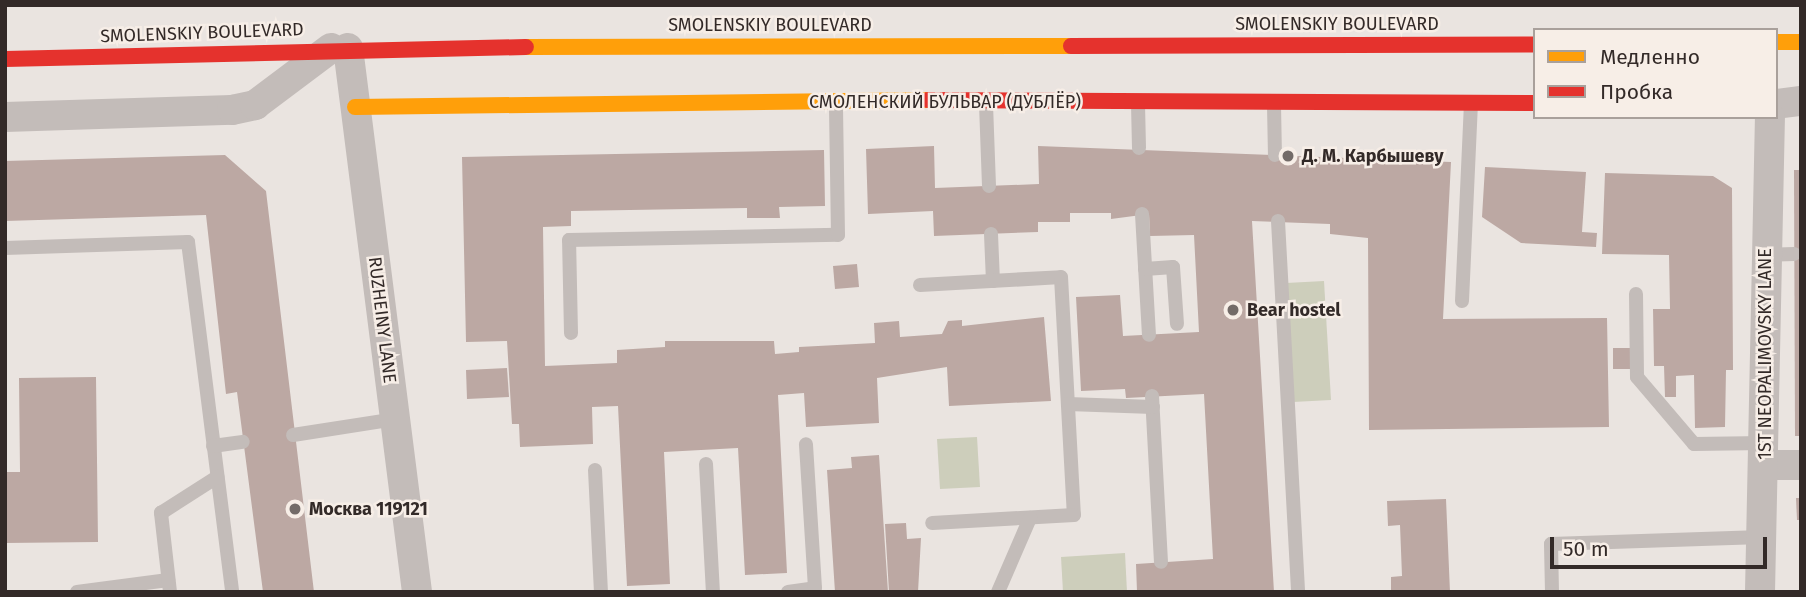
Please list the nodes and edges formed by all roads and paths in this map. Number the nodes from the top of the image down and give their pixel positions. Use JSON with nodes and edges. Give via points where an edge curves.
{"nodes":[{"id":1,"x":1778,"y":42,"type":"edge"},
{"id":2,"x":1801,"y":42,"type":"edge"},
{"id":3,"x":1533,"y":44,"type":"edge"},
{"id":4,"x":339,"y":48,"type":"junction"},
{"id":5,"x":5,"y":59,"type":"edge"},
{"id":6,"x":836,"y":100,"type":"junction"},
{"id":7,"x":1801,"y":101,"type":"edge"},
{"id":8,"x":986,"y":102,"type":"junction"},
{"id":9,"x":1138,"y":103,"type":"junction"},
{"id":10,"x":1274,"y":103,"type":"junction"},
{"id":11,"x":1471,"y":103,"type":"junction"},
{"id":12,"x":1533,"y":103,"type":"edge"},
{"id":13,"x":1778,"y":104,"type":"edge"},
{"id":14,"x":355,"y":107,"type":"junction"},
{"id":15,"x":5,"y":117,"type":"edge"},
{"id":16,"x":1770,"y":119,"type":"edge"},
{"id":17,"x":1139,"y":148,"type":"dead end"},
{"id":18,"x":1275,"y":155,"type":"dead end"},
{"id":19,"x":989,"y":186,"type":"dead end"},
{"id":20,"x":1142,"y":214,"type":"dead end"},
{"id":21,"x":1278,"y":221,"type":"dead end"},
{"id":22,"x":991,"y":234,"type":"dead end"},
{"id":23,"x":5,"y":248,"type":"edge"},
{"id":24,"x":1145,"y":269,"type":"junction"},
{"id":25,"x":993,"y":281,"type":"junction"},
{"id":26,"x":919,"y":285,"type":"dead end"},
{"id":27,"x":1636,"y":293,"type":"dead end"},
{"id":28,"x":1462,"y":301,"type":"dead end"},
{"id":29,"x":1177,"y":324,"type":"dead end"},
{"id":30,"x":571,"y":333,"type":"dead end"},
{"id":31,"x":1149,"y":335,"type":"dead end"},
{"id":32,"x":1068,"y":404,"type":"junction"},
{"id":33,"x":395,"y":419,"type":"junction"},
{"id":34,"x":293,"y":435,"type":"dead end"},
{"id":35,"x":243,"y":442,"type":"dead end"},
{"id":36,"x":806,"y":444,"type":"dead end"},
{"id":37,"x":213,"y":446,"type":"junction"},
{"id":38,"x":1764,"y":454,"type":"junction"},
{"id":39,"x":706,"y":464,"type":"dead end"},
{"id":40,"x":1801,"y":465,"type":"edge"},
{"id":41,"x":595,"y":470,"type":"dead end"},
{"id":42,"x":217,"y":477,"type":"junction"},
{"id":43,"x":1030,"y":518,"type":"junction"},
{"id":44,"x":932,"y":523,"type":"dead end"},
{"id":45,"x":1762,"y":537,"type":"junction"},
{"id":46,"x":1161,"y":562,"type":"dead end"},
{"id":47,"x":169,"y":586,"type":"edge"},
{"id":48,"x":77,"y":592,"type":"edge"},
{"id":49,"x":232,"y":592,"type":"edge"},
{"id":50,"x":417,"y":592,"type":"edge"},
{"id":51,"x":601,"y":592,"type":"edge"},
{"id":52,"x":713,"y":592,"type":"edge"},
{"id":53,"x":788,"y":592,"type":"edge"},
{"id":54,"x":999,"y":592,"type":"edge"},
{"id":55,"x":1298,"y":592,"type":"edge"},
{"id":56,"x":1552,"y":592,"type":"edge"},
{"id":57,"x":1760,"y":592,"type":"edge"}],
"edges":[{"from":1,"to":2,"type":"main road"},
{"from":3,"to":4,"type":"main road","name":"SMOLENSKIY BOULEVARD"},
{"from":4,"to":5,"type":"main road","name":"SMOLENSKIY BOULEVARD"},
{"from":4,"to":14,"type":"street","name":"RUZHEINY LANE"},
{"from":4,"to":15,"type":"street","via":[[255,105],[232,110]]},
{"from":6,"to":8,"type":"main road","name":"СМОЛЕНСКИЙ БУЛЬВАР (ДУБЛЁР)"},
{"from":6,"to":14,"type":"main road","name":"СМОЛЕНСКИЙ БУЛЬВАР (ДУБЛЁР)"},
{"from":6,"to":30,"type":"lane","via":[[838,235],[569,240]]},
{"from":7,"to":13,"type":"street"},
{"from":8,"to":9,"type":"main road","name":"СМОЛЕНСКИЙ БУЛЬВАР (ДУБЛЁР)"},
{"from":8,"to":19,"type":"lane"},
{"from":9,"to":10,"type":"main road","name":"СМОЛЕНСКИЙ БУЛЬВАР (ДУБЛЁР)"},
{"from":9,"to":17,"type":"lane"},
{"from":10,"to":11,"type":"main road","name":"СМОЛЕНСКИЙ БУЛЬВАР (ДУБЛЁР)"},
{"from":10,"to":18,"type":"lane"},
{"from":11,"to":12,"type":"main road","name":"СМОЛЕНСКИЙ БУЛЬВАР (ДУБЛЁР)"},
{"from":11,"to":28,"type":"lane"},
{"from":14,"to":33,"type":"street","name":"RUZHEINY LANE"},
{"from":16,"to":38,"type":"street","name":"1ST NEOPALIMOVSKY LANE","via":[[1780,255]]},
{"from":20,"to":24,"type":"lane"},
{"from":21,"to":55,"type":"lane"},
{"from":22,"to":25,"type":"lane"},
{"from":23,"to":37,"type":"lane","via":[[188,242]]},
{"from":24,"to":29,"type":"lane","via":[[1173,267]]},
{"from":24,"to":31,"type":"lane"},
{"from":25,"to":26,"type":"lane"},
{"from":25,"to":32,"type":"lane","via":[[1061,277]]},
{"from":27,"to":38,"type":"lane","via":[[1637,377],[1694,444]]},
{"from":32,"to":43,"type":"lane","via":[[1074,515]]},
{"from":32,"to":46,"type":"lane","via":[[1153,402]]},
{"from":33,"to":34,"type":"lane"},
{"from":33,"to":50,"type":"street","name":"RUZHEINY LANE"},
{"from":35,"to":37,"type":"lane"},
{"from":36,"to":53,"type":"lane","via":[[815,588]]},
{"from":37,"to":42,"type":"lane"},
{"from":38,"to":40,"type":"street"},
{"from":38,"to":45,"type":"street","name":"1ST NEOPALIMOVSKY LANE"},
{"from":39,"to":52,"type":"lane"},
{"from":41,"to":51,"type":"lane"},
{"from":42,"to":47,"type":"lane","via":[[160,513]]},
{"from":42,"to":49,"type":"lane"},
{"from":43,"to":44,"type":"lane"},
{"from":43,"to":54,"type":"lane"},
{"from":45,"to":56,"type":"lane","via":[[1551,544]]},
{"from":45,"to":57,"type":"street","name":"1ST NEOPALIMOVSKY LANE"},
{"from":47,"to":48,"type":"lane"}]}
